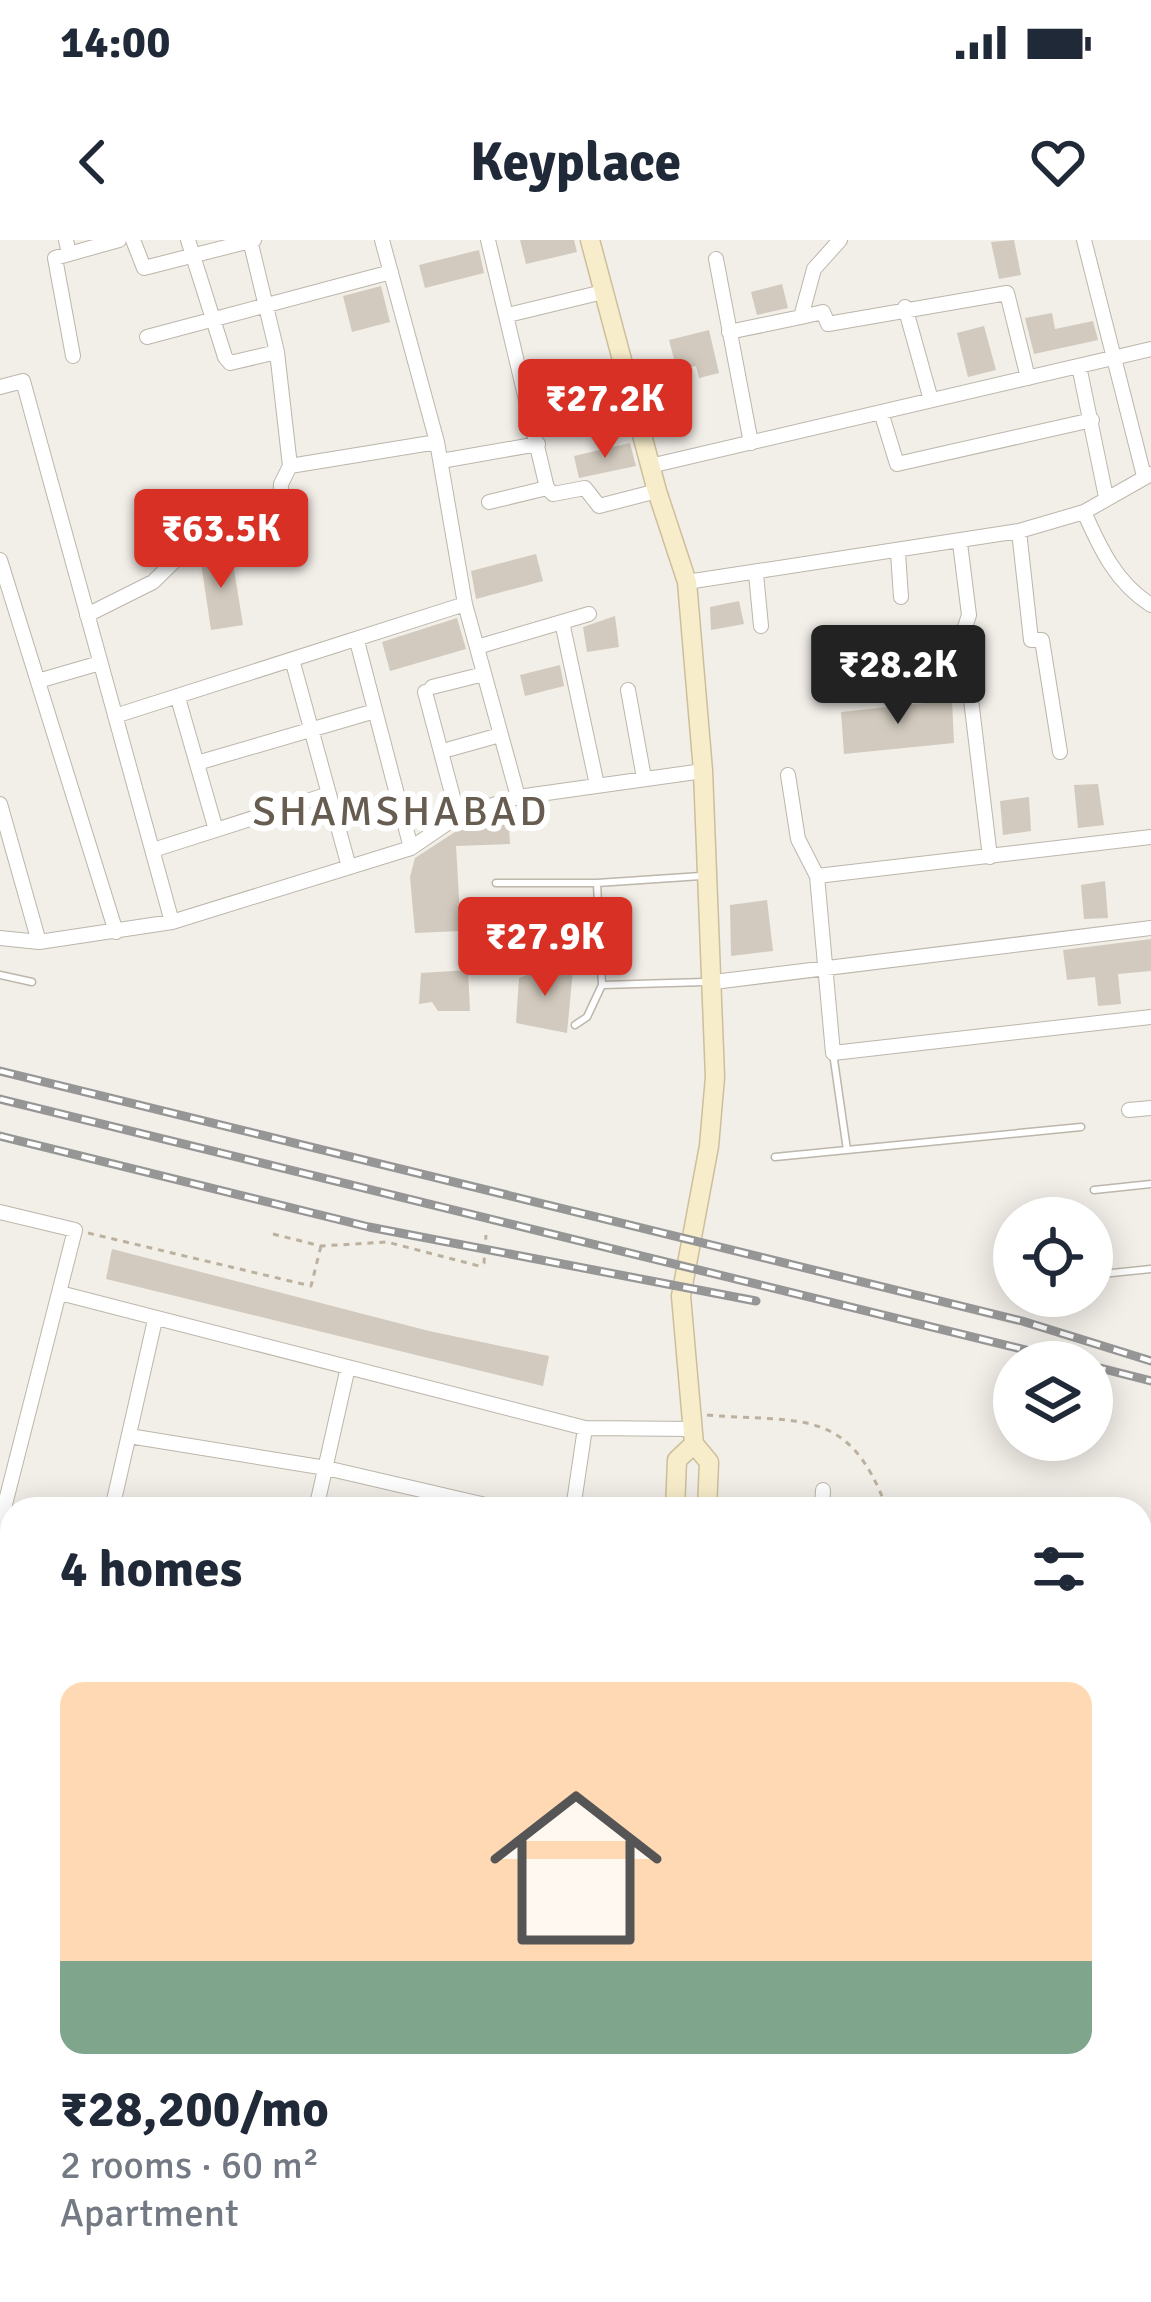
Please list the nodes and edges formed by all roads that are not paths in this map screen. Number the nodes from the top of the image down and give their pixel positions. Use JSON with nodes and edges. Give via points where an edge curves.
{"nodes":[{"id":1,"x":119,"y":240,"type":"edge"},
{"id":2,"x":133,"y":240,"type":"edge"},
{"id":3,"x":251,"y":240,"type":"edge"},
{"id":4,"x":382,"y":240,"type":"edge"},
{"id":5,"x":488,"y":240,"type":"edge"},
{"id":6,"x":590,"y":240,"type":"edge"},
{"id":7,"x":841,"y":240,"type":"edge"},
{"id":8,"x":1084,"y":240,"type":"edge"},
{"id":9,"x":67,"y":247,"type":"edge"},
{"id":10,"x":190,"y":248,"type":"edge"},
{"id":11,"x":716,"y":260,"type":"dead end"},
{"id":12,"x":392,"y":272,"type":"junction"},
{"id":13,"x":603,"y":292,"type":"junction"},
{"id":14,"x":267,"y":303,"type":"junction"},
{"id":15,"x":905,"y":307,"type":"junction"},
{"id":16,"x":508,"y":315,"type":"junction"},
{"id":17,"x":801,"y":317,"type":"junction"},
{"id":18,"x":213,"y":320,"type":"junction"},
{"id":19,"x":729,"y":332,"type":"junction"},
{"id":20,"x":147,"y":337,"type":"dead end"},
{"id":21,"x":1151,"y":349,"type":"edge"},
{"id":22,"x":277,"y":352,"type":"junction"},
{"id":23,"x":73,"y":356,"type":"dead end"},
{"id":24,"x":1115,"y":358,"type":"junction"},
{"id":25,"x":1079,"y":366,"type":"junction"},
{"id":26,"x":1028,"y":378,"type":"junction"},
{"id":27,"x":0,"y":387,"type":"edge"},
{"id":28,"x":931,"y":400,"type":"junction"},
{"id":29,"x":881,"y":412,"type":"junction"},
{"id":30,"x":1092,"y":421,"type":"junction"},
{"id":31,"x":437,"y":442,"type":"junction"},
{"id":32,"x":751,"y":443,"type":"junction"},
{"id":33,"x":538,"y":444,"type":"junction"},
{"id":34,"x":441,"y":461,"type":"junction"},
{"id":35,"x":290,"y":466,"type":"junction"},
{"id":36,"x":650,"y":466,"type":"junction"},
{"id":37,"x":1148,"y":475,"type":"edge"},
{"id":38,"x":547,"y":488,"type":"junction"},
{"id":39,"x":656,"y":491,"type":"junction"},
{"id":40,"x":1106,"y":497,"type":"junction"},
{"id":41,"x":489,"y":502,"type":"dead end"},
{"id":42,"x":1084,"y":512,"type":"junction"},
{"id":43,"x":1018,"y":531,"type":"junction"},
{"id":44,"x":960,"y":543,"type":"junction"},
{"id":45,"x":898,"y":553,"type":"junction"},
{"id":46,"x":0,"y":560,"type":"edge"},
{"id":47,"x":756,"y":574,"type":"junction"},
{"id":48,"x":687,"y":582,"type":"junction"},
{"id":49,"x":901,"y":597,"type":"dead end"},
{"id":50,"x":465,"y":604,"type":"junction"},
{"id":51,"x":1151,"y":604,"type":"edge"},
{"id":52,"x":589,"y":614,"type":"dead end"},
{"id":53,"x":87,"y":615,"type":"junction"},
{"id":54,"x":562,"y":622,"type":"junction"},
{"id":55,"x":761,"y":626,"type":"dead end"},
{"id":56,"x":357,"y":641,"type":"junction"},
{"id":57,"x":477,"y":647,"type":"junction"},
{"id":58,"x":100,"y":663,"type":"junction"},
{"id":59,"x":293,"y":663,"type":"junction"},
{"id":60,"x":484,"y":674,"type":"junction"},
{"id":61,"x":38,"y":681,"type":"junction"},
{"id":62,"x":628,"y":690,"type":"dead end"},
{"id":63,"x":178,"y":698,"type":"junction"},
{"id":64,"x":375,"y":711,"type":"junction"},
{"id":65,"x":115,"y":716,"type":"junction"},
{"id":66,"x":311,"y":730,"type":"junction"},
{"id":67,"x":500,"y":735,"type":"junction"},
{"id":68,"x":450,"y":749,"type":"dead end"},
{"id":69,"x":1060,"y":752,"type":"dead end"},
{"id":70,"x":197,"y":763,"type":"junction"},
{"id":71,"x":704,"y":771,"type":"junction"},
{"id":72,"x":788,"y":775,"type":"dead end"},
{"id":73,"x":644,"y":778,"type":"junction"},
{"id":74,"x":597,"y":784,"type":"junction"},
{"id":75,"x":329,"y":794,"type":"junction"},
{"id":76,"x":518,"y":796,"type":"junction"},
{"id":77,"x":0,"y":804,"type":"edge"},
{"id":78,"x":458,"y":816,"type":"junction"},
{"id":79,"x":216,"y":830,"type":"junction"},
{"id":80,"x":1151,"y":837,"type":"edge"},
{"id":81,"x":411,"y":848,"type":"junction"},
{"id":82,"x":153,"y":850,"type":"junction"},
{"id":83,"x":990,"y":856,"type":"junction"},
{"id":84,"x":349,"y":867,"type":"junction"},
{"id":85,"x":710,"y":876,"type":"junction"},
{"id":86,"x":817,"y":876,"type":"junction"},
{"id":87,"x":496,"y":883,"type":"dead end"},
{"id":88,"x":596,"y":883,"type":"junction"},
{"id":89,"x":172,"y":922,"type":"junction"},
{"id":90,"x":1151,"y":928,"type":"edge"},
{"id":91,"x":116,"y":932,"type":"junction"},
{"id":92,"x":0,"y":938,"type":"edge"},
{"id":93,"x":39,"y":942,"type":"junction"},
{"id":94,"x":824,"y":967,"type":"junction"},
{"id":95,"x":0,"y":974,"type":"edge"},
{"id":96,"x":32,"y":982,"type":"dead end"},
{"id":97,"x":714,"y":982,"type":"junction"},
{"id":98,"x":602,"y":986,"type":"junction"},
{"id":99,"x":1151,"y":1017,"type":"edge"},
{"id":100,"x":575,"y":1025,"type":"dead end"},
{"id":101,"x":833,"y":1053,"type":"junction"},
{"id":102,"x":1151,"y":1108,"type":"edge"},
{"id":103,"x":1129,"y":1110,"type":"dead end"},
{"id":104,"x":1081,"y":1126,"type":"dead end"},
{"id":105,"x":847,"y":1150,"type":"junction"},
{"id":106,"x":775,"y":1157,"type":"dead end"},
{"id":107,"x":1151,"y":1184,"type":"edge"},
{"id":108,"x":1094,"y":1190,"type":"dead end"},
{"id":109,"x":0,"y":1212,"type":"edge"},
{"id":110,"x":1151,"y":1269,"type":"edge"},
{"id":111,"x":1113,"y":1273,"type":"edge"},
{"id":112,"x":60,"y":1293,"type":"junction"},
{"id":113,"x":155,"y":1320,"type":"junction"},
{"id":114,"x":348,"y":1367,"type":"junction"},
{"id":115,"x":585,"y":1428,"type":"junction"},
{"id":116,"x":694,"y":1429,"type":"junction"},
{"id":117,"x":129,"y":1436,"type":"junction"},
{"id":118,"x":326,"y":1468,"type":"junction"},
{"id":119,"x":823,"y":1490,"type":"dead end"},
{"id":120,"x":7,"y":1497,"type":"edge"},
{"id":121,"x":115,"y":1497,"type":"edge"},
{"id":122,"x":319,"y":1497,"type":"edge"},
{"id":123,"x":451,"y":1497,"type":"edge"},
{"id":124,"x":575,"y":1497,"type":"edge"},
{"id":125,"x":675,"y":1497,"type":"edge"},
{"id":126,"x":708,"y":1497,"type":"edge"},
{"id":127,"x":823,"y":1497,"type":"edge"}],
"edges":[{"from":1,"to":9,"type":"street"},
{"from":2,"to":10,"type":"street","via":[[144,268]]},
{"from":3,"to":10,"type":"street"},
{"from":3,"to":14,"type":"street"},
{"from":4,"to":12,"type":"street"},
{"from":5,"to":16,"type":"street"},
{"from":6,"to":13,"type":"main road"},
{"from":7,"to":17,"type":"street","via":[[814,268]]},
{"from":8,"to":24,"type":"street"},
{"from":9,"to":23,"type":"street","via":[[55,258]]},
{"from":10,"to":18,"type":"street"},
{"from":11,"to":19,"type":"street"},
{"from":12,"to":14,"type":"street"},
{"from":12,"to":31,"type":"street"},
{"from":13,"to":16,"type":"street"},
{"from":13,"to":36,"type":"main road"},
{"from":14,"to":18,"type":"street"},
{"from":14,"to":22,"type":"street"},
{"from":15,"to":17,"type":"street","via":[[828,324],[823,312]]},
{"from":15,"to":26,"type":"street","via":[[1006,293]]},
{"from":15,"to":28,"type":"street"},
{"from":16,"to":33,"type":"street"},
{"from":17,"to":19,"type":"street"},
{"from":18,"to":20,"type":"street"},
{"from":18,"to":22,"type":"street","via":[[230,363]]},
{"from":19,"to":32,"type":"street"},
{"from":21,"to":24,"type":"street"},
{"from":22,"to":35,"type":"street"},
{"from":24,"to":25,"type":"street"},
{"from":24,"to":37,"type":"street"},
{"from":25,"to":26,"type":"street"},
{"from":25,"to":30,"type":"street"},
{"from":26,"to":28,"type":"street"},
{"from":27,"to":53,"type":"street","via":[[23,381]]},
{"from":28,"to":29,"type":"street"},
{"from":29,"to":30,"type":"street","via":[[897,464]]},
{"from":29,"to":32,"type":"street"},
{"from":30,"to":40,"type":"street"},
{"from":31,"to":34,"type":"street"},
{"from":31,"to":35,"type":"street"},
{"from":32,"to":36,"type":"street"},
{"from":33,"to":34,"type":"street"},
{"from":33,"to":38,"type":"street"},
{"from":34,"to":50,"type":"street"},
{"from":35,"to":53,"type":"street","via":[[280,510],[199,537],[153,582]]},
{"from":36,"to":39,"type":"main road"},
{"from":37,"to":40,"type":"street"},
{"from":38,"to":39,"type":"street","via":[[585,488],[599,506]]},
{"from":38,"to":41,"type":"street"},
{"from":39,"to":48,"type":"main road"},
{"from":40,"to":42,"type":"street"},
{"from":42,"to":43,"type":"street"},
{"from":42,"to":51,"type":"street","via":[[1102,555]]},
{"from":43,"to":44,"type":"street"},
{"from":43,"to":69,"type":"street","via":[[1030,640],[1042,640]]},
{"from":44,"to":45,"type":"street"},
{"from":44,"to":83,"type":"street"},
{"from":45,"to":47,"type":"street"},
{"from":45,"to":49,"type":"street"},
{"from":46,"to":61,"type":"street"},
{"from":47,"to":48,"type":"street"},
{"from":47,"to":55,"type":"street"},
{"from":48,"to":71,"type":"main road"},
{"from":50,"to":56,"type":"street"},
{"from":50,"to":57,"type":"street"},
{"from":52,"to":54,"type":"street"},
{"from":53,"to":58,"type":"street"},
{"from":54,"to":57,"type":"street"},
{"from":54,"to":74,"type":"street"},
{"from":56,"to":59,"type":"street"},
{"from":56,"to":64,"type":"street"},
{"from":57,"to":60,"type":"street"},
{"from":58,"to":61,"type":"street"},
{"from":58,"to":65,"type":"street"},
{"from":59,"to":63,"type":"street"},
{"from":59,"to":66,"type":"street"},
{"from":60,"to":67,"type":"street"},
{"from":60,"to":78,"type":"street","via":[[429,689]]},
{"from":61,"to":91,"type":"street"},
{"from":62,"to":73,"type":"street"},
{"from":63,"to":65,"type":"street"},
{"from":63,"to":70,"type":"street"},
{"from":64,"to":66,"type":"street"},
{"from":64,"to":81,"type":"street"},
{"from":65,"to":82,"type":"street"},
{"from":66,"to":70,"type":"street"},
{"from":66,"to":75,"type":"street"},
{"from":67,"to":68,"type":"street"},
{"from":67,"to":76,"type":"street"},
{"from":70,"to":79,"type":"street"},
{"from":71,"to":73,"type":"street"},
{"from":71,"to":85,"type":"main road"},
{"from":72,"to":86,"type":"street","via":[[798,839]]},
{"from":73,"to":74,"type":"street"},
{"from":74,"to":76,"type":"street"},
{"from":75,"to":79,"type":"street"},
{"from":75,"to":84,"type":"street"},
{"from":76,"to":78,"type":"street"},
{"from":77,"to":93,"type":"street"},
{"from":78,"to":81,"type":"street"},
{"from":79,"to":82,"type":"street"},
{"from":80,"to":83,"type":"street"},
{"from":81,"to":84,"type":"street"},
{"from":82,"to":89,"type":"street"},
{"from":83,"to":86,"type":"street"},
{"from":84,"to":89,"type":"street"},
{"from":85,"to":88,"type":"lane"},
{"from":85,"to":97,"type":"main road"},
{"from":86,"to":94,"type":"street"},
{"from":87,"to":88,"type":"lane"},
{"from":88,"to":98,"type":"lane"},
{"from":89,"to":91,"type":"street"},
{"from":90,"to":94,"type":"street"},
{"from":91,"to":93,"type":"street"},
{"from":92,"to":93,"type":"street"},
{"from":94,"to":97,"type":"street"},
{"from":94,"to":101,"type":"street"},
{"from":95,"to":96,"type":"lane"},
{"from":97,"to":98,"type":"lane"},
{"from":97,"to":116,"type":"main road","via":[[709,1147],[681,1296]]},
{"from":98,"to":100,"type":"lane"},
{"from":99,"to":101,"type":"street"},
{"from":101,"to":105,"type":"lane"},
{"from":102,"to":103,"type":"street"},
{"from":104,"to":105,"type":"lane"},
{"from":105,"to":106,"type":"lane"},
{"from":107,"to":108,"type":"lane"},
{"from":109,"to":112,"type":"street","via":[[75,1230]]},
{"from":110,"to":111,"type":"lane"},
{"from":112,"to":113,"type":"street"},
{"from":112,"to":120,"type":"street"},
{"from":113,"to":114,"type":"street"},
{"from":113,"to":117,"type":"street"},
{"from":114,"to":115,"type":"street"},
{"from":114,"to":118,"type":"street"},
{"from":115,"to":116,"type":"street"},
{"from":115,"to":124,"type":"street"},
{"from":116,"to":125,"type":"main road","via":[[676,1460]]},
{"from":116,"to":126,"type":"main road","via":[[709,1462]]},
{"from":117,"to":118,"type":"street"},
{"from":117,"to":121,"type":"street"},
{"from":118,"to":122,"type":"street"},
{"from":118,"to":123,"type":"street"},
{"from":119,"to":127,"type":"street"}]}
